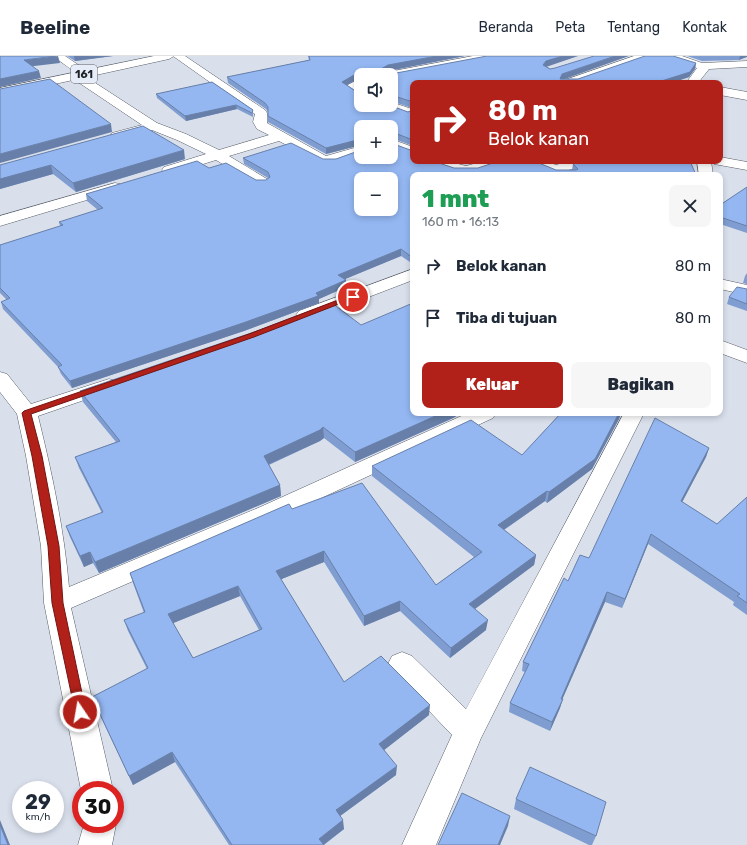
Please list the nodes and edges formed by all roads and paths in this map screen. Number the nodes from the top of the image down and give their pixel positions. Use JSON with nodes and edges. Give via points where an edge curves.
{"nodes":[{"id":1,"x":58,"y":56,"type":"edge"},
{"id":2,"x":169,"y":56,"type":"edge"},
{"id":3,"x":178,"y":56,"type":"edge"},
{"id":4,"x":490,"y":56,"type":"edge"},
{"id":5,"x":646,"y":56,"type":"edge"},
{"id":6,"x":671,"y":56,"type":"edge"},
{"id":7,"x":747,"y":64,"type":"edge"},
{"id":8,"x":702,"y":66,"type":"junction"},
{"id":9,"x":398,"y":73,"type":"edge"},
{"id":10,"x":81,"y":75,"type":"junction"},
{"id":11,"x":575,"y":80,"type":"edge"},
{"id":12,"x":694,"y":80,"type":"edge"},
{"id":13,"x":0,"y":92,"type":"edge"},
{"id":14,"x":723,"y":92,"type":"edge"},
{"id":15,"x":747,"y":96,"type":"edge"},
{"id":16,"x":398,"y":108,"type":"edge"},
{"id":17,"x":408,"y":112,"type":"edge"},
{"id":18,"x":152,"y":126,"type":"junction"},
{"id":19,"x":406,"y":135,"type":"edge"},
{"id":20,"x":280,"y":136,"type":"junction"},
{"id":21,"x":398,"y":138,"type":"edge"},
{"id":22,"x":106,"y":139,"type":"edge"},
{"id":23,"x":398,"y":144,"type":"edge"},
{"id":24,"x":410,"y":150,"type":"edge"},
{"id":25,"x":354,"y":153,"type":"edge"},
{"id":26,"x":217,"y":155,"type":"junction"},
{"id":27,"x":723,"y":162,"type":"edge"},
{"id":28,"x":442,"y":164,"type":"edge"},
{"id":29,"x":489,"y":164,"type":"edge"},
{"id":30,"x":541,"y":164,"type":"edge"},
{"id":31,"x":578,"y":164,"type":"edge"},
{"id":32,"x":747,"y":166,"type":"edge"},
{"id":33,"x":560,"y":172,"type":"edge"},
{"id":34,"x":564,"y":172,"type":"edge"},
{"id":35,"x":159,"y":173,"type":"edge"},
{"id":36,"x":129,"y":182,"type":"edge"},
{"id":37,"x":262,"y":182,"type":"edge"},
{"id":38,"x":0,"y":221,"type":"edge"},
{"id":39,"x":410,"y":276,"type":"edge"},
{"id":40,"x":723,"y":285,"type":"edge"},
{"id":41,"x":747,"y":290,"type":"edge"},
{"id":42,"x":288,"y":322,"type":"edge"},
{"id":43,"x":723,"y":347,"type":"edge"},
{"id":44,"x":747,"y":356,"type":"edge"},
{"id":45,"x":0,"y":378,"type":"edge"},
{"id":46,"x":124,"y":380,"type":"edge"},
{"id":47,"x":27,"y":413,"type":"junction"},
{"id":48,"x":479,"y":416,"type":"edge"},
{"id":49,"x":632,"y":416,"type":"edge"},
{"id":50,"x":57,"y":603,"type":"junction"},
{"id":51,"x":402,"y":664,"type":"dead end"},
{"id":52,"x":469,"y":732,"type":"junction"},
{"id":53,"x":95,"y":781,"type":"edge"},
{"id":54,"x":98,"y":833,"type":"edge"},
{"id":55,"x":96,"y":845,"type":"edge"},
{"id":56,"x":419,"y":845,"type":"edge"}],
"edges":[{"from":1,"to":10,"type":"street"},
{"from":2,"to":10,"type":"street","number":"161"},
{"from":3,"to":20,"type":"street","via":[[261,113],[260,124]]},
{"from":4,"to":9,"type":"street"},
{"from":5,"to":11,"type":"street"},
{"from":6,"to":8,"type":"street"},
{"from":7,"to":8,"type":"street"},
{"from":8,"to":12,"type":"street","via":[[703,69]]},
{"from":10,"to":13,"type":"street","number":"161"},
{"from":10,"to":18,"type":"street"},
{"from":14,"to":15,"type":"street"},
{"from":16,"to":17,"type":"street"},
{"from":18,"to":22,"type":"street"},
{"from":18,"to":26,"type":"street"},
{"from":19,"to":21,"type":"street"},
{"from":20,"to":25,"type":"street","via":[[323,160],[331,161]]},
{"from":20,"to":26,"type":"street"},
{"from":23,"to":24,"type":"street"},
{"from":26,"to":35,"type":"street"},
{"from":26,"to":37,"type":"street"},
{"from":27,"to":32,"type":"street"},
{"from":28,"to":29,"type":"street","via":[[466,171]]},
{"from":30,"to":33,"type":"street"},
{"from":31,"to":34,"type":"street"},
{"from":36,"to":38,"type":"street"},
{"from":39,"to":42,"type":"street"},
{"from":40,"to":41,"type":"street"},
{"from":43,"to":44,"type":"street"},
{"from":45,"to":47,"type":"street"},
{"from":46,"to":47,"type":"street"},
{"from":47,"to":50,"type":"street","via":[[53,546]]},
{"from":48,"to":50,"type":"street","via":[[273,510]]},
{"from":49,"to":52,"type":"street"},
{"from":50,"to":53,"type":"street"},
{"from":51,"to":52,"type":"street"},
{"from":52,"to":56,"type":"street"},
{"from":54,"to":55,"type":"street"}]}
